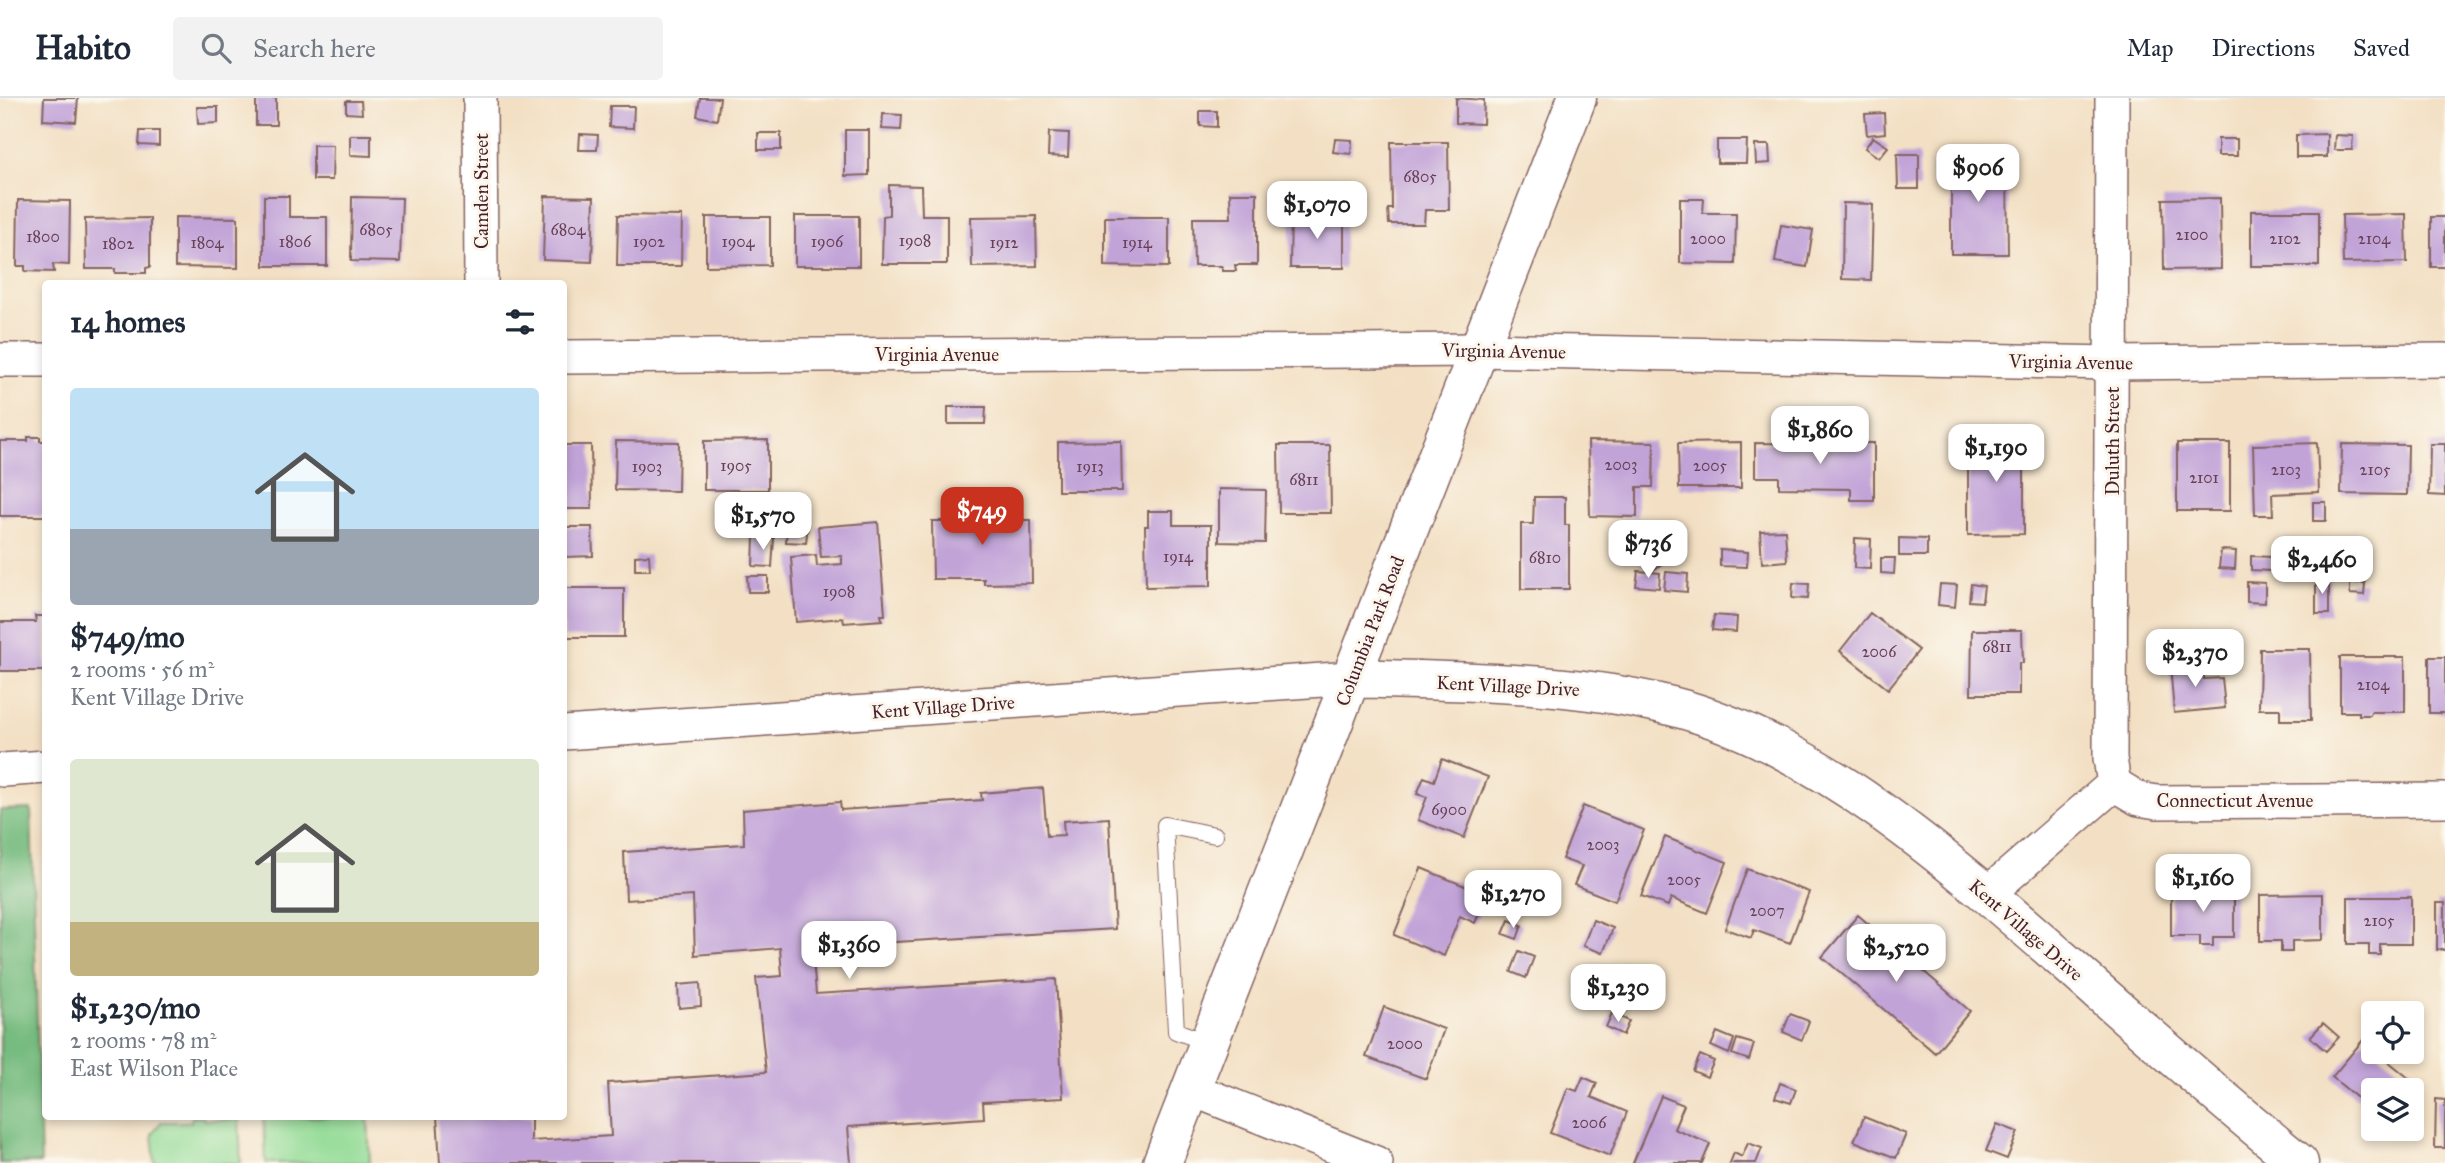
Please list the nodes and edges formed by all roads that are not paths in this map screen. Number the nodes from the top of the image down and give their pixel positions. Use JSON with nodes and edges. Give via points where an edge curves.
{"nodes":[{"id":1,"x":481,"y":98,"type":"edge"},
{"id":2,"x":1577,"y":98,"type":"edge"},
{"id":3,"x":2112,"y":98,"type":"edge"},
{"id":4,"x":481,"y":280,"type":"edge"},
{"id":5,"x":1479,"y":350,"type":"junction"},
{"id":6,"x":567,"y":357,"type":"edge"},
{"id":7,"x":0,"y":360,"type":"edge"},
{"id":8,"x":42,"y":360,"type":"edge"},
{"id":9,"x":2445,"y":360,"type":"edge"},
{"id":10,"x":2113,"y":363,"type":"junction"},
{"id":11,"x":1352,"y":678,"type":"junction"},
{"id":12,"x":567,"y":733,"type":"edge"},
{"id":13,"x":42,"y":767,"type":"edge"},
{"id":14,"x":3,"y":770,"type":"dead end"},
{"id":15,"x":2114,"y":784,"type":"junction"},
{"id":16,"x":2445,"y":800,"type":"edge"},
{"id":17,"x":1215,"y":835,"type":"dead end"},
{"id":18,"x":1987,"y":894,"type":"junction"},
{"id":19,"x":1209,"y":1043,"type":"junction"},
{"id":20,"x":1191,"y":1089,"type":"junction"},
{"id":21,"x":1162,"y":1163,"type":"edge"},
{"id":22,"x":1376,"y":1163,"type":"edge"},
{"id":23,"x":2299,"y":1163,"type":"edge"}],
"edges":[{"from":1,"to":4,"type":"street","name":"Camden Street"},
{"from":2,"to":5,"type":"street","name":"Columbia Park Road"},
{"from":3,"to":10,"type":"street","name":"Duluth Street"},
{"from":5,"to":6,"type":"street","name":"Virginia Avenue"},
{"from":5,"to":10,"type":"street","name":"Virginia Avenue"},
{"from":5,"to":11,"type":"street","name":"Columbia Park Road"},
{"from":7,"to":8,"type":"street"},
{"from":9,"to":10,"type":"street","name":"Virginia Avenue"},
{"from":10,"to":15,"type":"street","name":"Duluth Street","via":[[2110,758]]},
{"from":11,"to":12,"type":"street","name":"Kent Village Drive"},
{"from":11,"to":18,"type":"street","name":"Kent Village Drive","via":[[1566,687],[1673,706],[1714,719],[1763,738],[1837,781]]},
{"from":11,"to":19,"type":"street","name":"Columbia Park Road"},
{"from":13,"to":14,"type":"street"},
{"from":15,"to":16,"type":"street","name":"Connecticut Avenue","via":[[2139,799],[2157,802]]},
{"from":15,"to":18,"type":"street"},
{"from":17,"to":19,"type":"lane","via":[[1165,825],[1176,1031]]},
{"from":18,"to":23,"type":"street","name":"Kent Village Drive"},
{"from":19,"to":20,"type":"street","name":"Columbia Park Road"},
{"from":20,"to":21,"type":"street","name":"Columbia Park Road"},
{"from":20,"to":22,"type":"street"}]}
